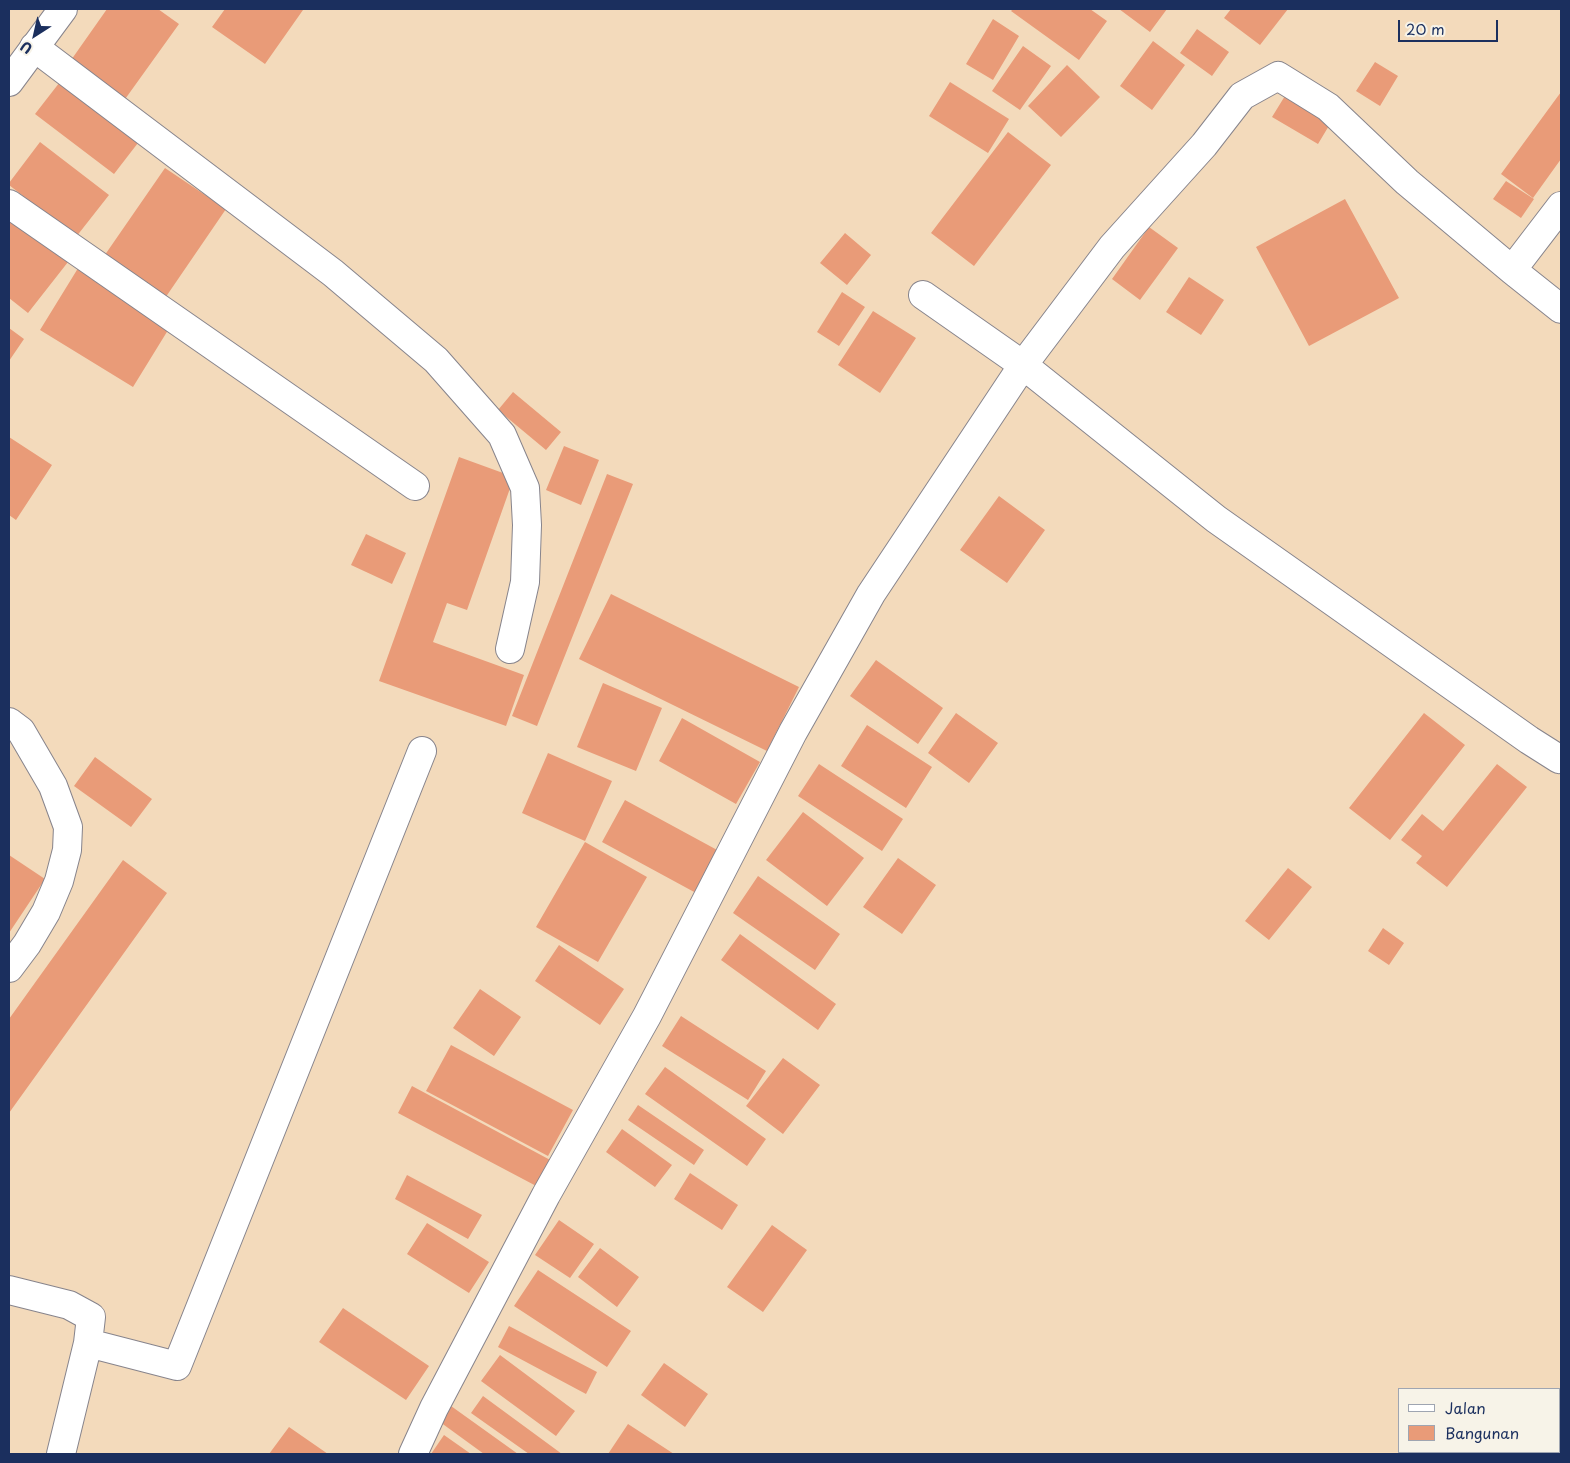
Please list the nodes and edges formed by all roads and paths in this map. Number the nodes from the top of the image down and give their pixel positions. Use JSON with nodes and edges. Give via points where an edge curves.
{"nodes":[{"id":1,"x":63,"y":9,"type":"edge"},
{"id":2,"x":34,"y":47,"type":"junction"},
{"id":3,"x":9,"y":82,"type":"edge"},
{"id":4,"x":9,"y":204,"type":"edge"},
{"id":5,"x":1561,"y":206,"type":"edge"},
{"id":6,"x":1512,"y":270,"type":"junction"},
{"id":7,"x":923,"y":295,"type":"dead end"},
{"id":8,"x":1561,"y":308,"type":"edge"},
{"id":9,"x":1023,"y":365,"type":"junction"},
{"id":10,"x":415,"y":486,"type":"dead end"},
{"id":11,"x":510,"y":649,"type":"dead end"},
{"id":12,"x":9,"y":722,"type":"edge"},
{"id":13,"x":422,"y":751,"type":"dead end"},
{"id":14,"x":1561,"y":758,"type":"edge"},
{"id":15,"x":9,"y":968,"type":"edge"},
{"id":16,"x":9,"y":1290,"type":"edge"},
{"id":17,"x":88,"y":1343,"type":"junction"},
{"id":18,"x":61,"y":1454,"type":"edge"},
{"id":19,"x":413,"y":1454,"type":"edge"}],
"edges":[{"from":1,"to":2,"type":"street"},
{"from":2,"to":3,"type":"street"},
{"from":2,"to":11,"type":"street","via":[[333,273],[436,360],[502,435],[525,488],[527,525],[525,582]]},
{"from":4,"to":10,"type":"street"},
{"from":5,"to":6,"type":"street"},
{"from":6,"to":8,"type":"street"},
{"from":6,"to":9,"type":"street","via":[[1407,182],[1328,107],[1278,76],[1242,96],[1204,145],[1112,248]]},
{"from":7,"to":9,"type":"street"},
{"from":9,"to":14,"type":"street","via":[[1216,519],[1529,740]]},
{"from":9,"to":19,"type":"street","via":[[871,594],[792,732],[647,1016],[546,1195]]},
{"from":12,"to":15,"type":"street","via":[[21,731],[53,786],[68,827],[67,850],[59,881],[46,912]]},
{"from":13,"to":17,"type":"street","via":[[177,1366]]},
{"from":16,"to":17,"type":"street","via":[[69,1305],[91,1317]]},
{"from":17,"to":18,"type":"street"}]}
